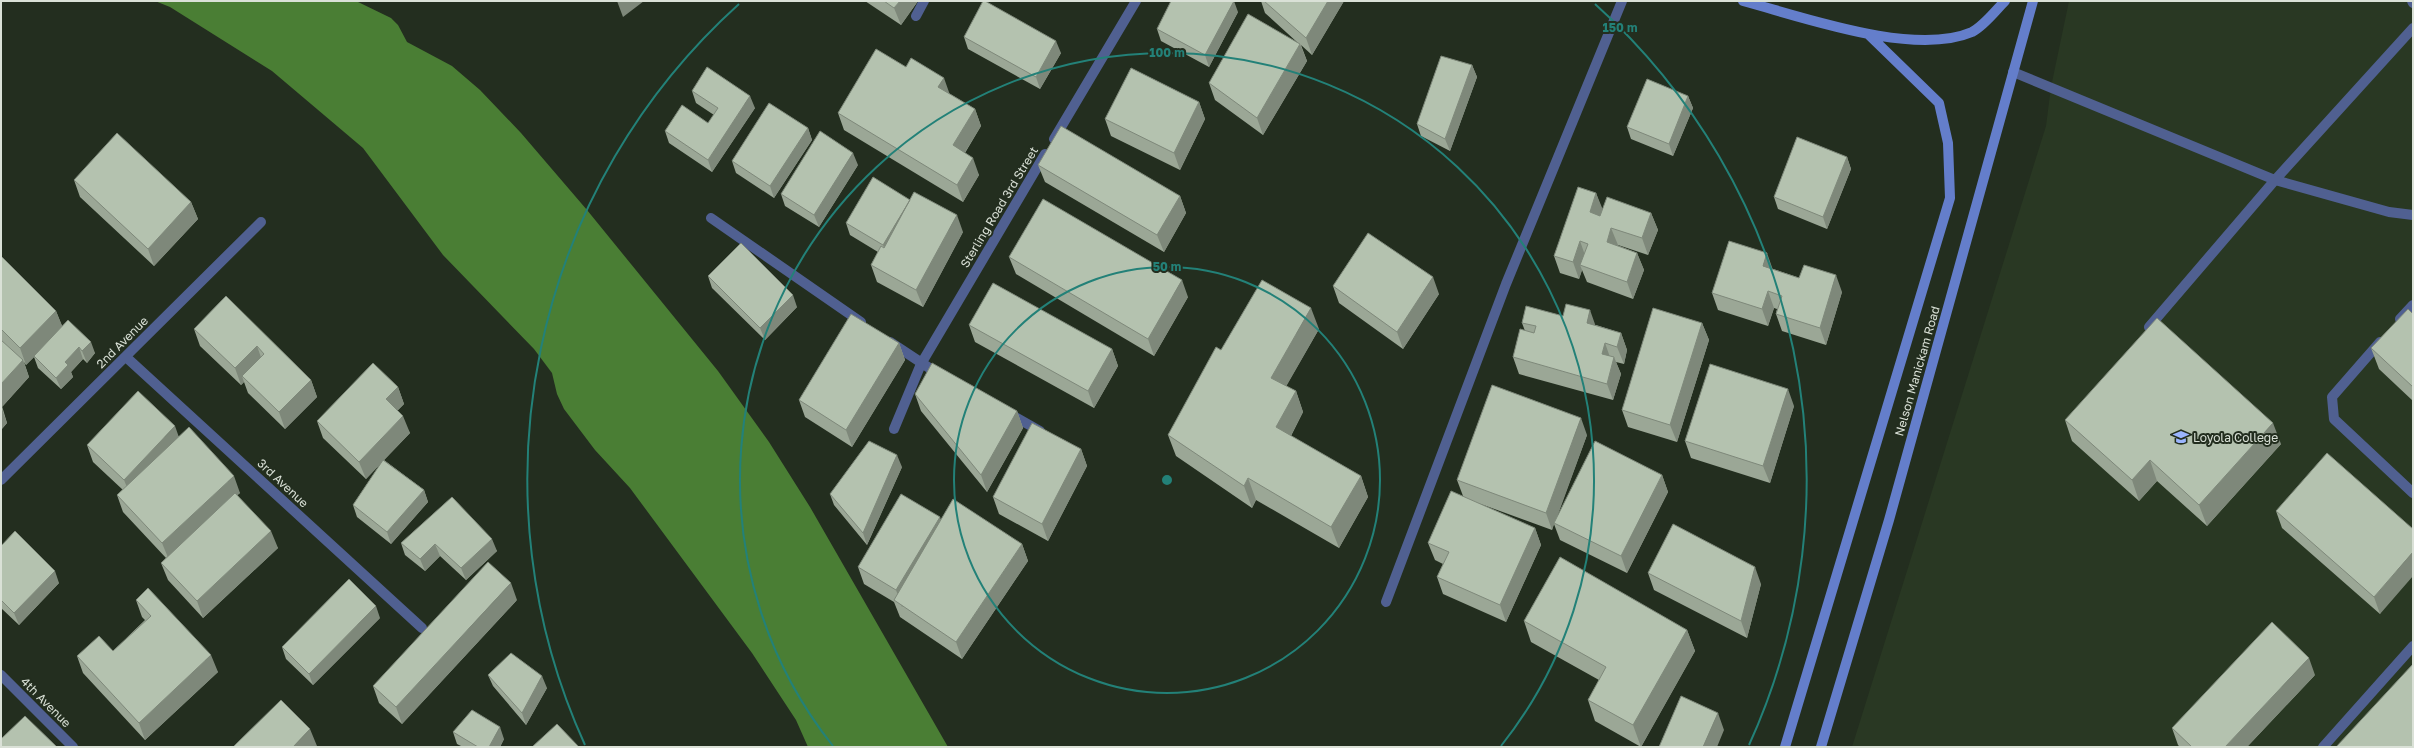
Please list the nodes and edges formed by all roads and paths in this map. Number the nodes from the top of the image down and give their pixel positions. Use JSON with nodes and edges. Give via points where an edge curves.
{"nodes":[{"id":1,"x":924,"y":1,"type":"edge"},
{"id":2,"x":1136,"y":1,"type":"edge"},
{"id":3,"x":1622,"y":1,"type":"edge"},
{"id":4,"x":1743,"y":1,"type":"edge"},
{"id":5,"x":2005,"y":1,"type":"edge"},
{"id":6,"x":2033,"y":1,"type":"edge"},
{"id":7,"x":916,"y":16,"type":"dead end"},
{"id":8,"x":2413,"y":28,"type":"edge"},
{"id":9,"x":1868,"y":34,"type":"junction"},
{"id":10,"x":2013,"y":72,"type":"junction"},
{"id":11,"x":2275,"y":180,"type":"junction"},
{"id":12,"x":2413,"y":215,"type":"edge"},
{"id":13,"x":711,"y":218,"type":"dead end"},
{"id":14,"x":261,"y":222,"type":"dead end"},
{"id":15,"x":2413,"y":305,"type":"edge"},
{"id":16,"x":869,"y":327,"type":"edge"},
{"id":17,"x":882,"y":336,"type":"edge"},
{"id":18,"x":2142,"y":336,"type":"edge"},
{"id":19,"x":126,"y":357,"type":"junction"},
{"id":20,"x":921,"y":364,"type":"junction"},
{"id":21,"x":948,"y":379,"type":"edge"},
{"id":22,"x":1000,"y":409,"type":"edge"},
{"id":23,"x":894,"y":429,"type":"dead end"},
{"id":24,"x":1040,"y":431,"type":"edge"},
{"id":25,"x":1,"y":480,"type":"edge"},
{"id":26,"x":2413,"y":493,"type":"edge"},
{"id":27,"x":1386,"y":602,"type":"dead end"},
{"id":28,"x":422,"y":628,"type":"dead end"},
{"id":29,"x":2413,"y":646,"type":"edge"},
{"id":30,"x":1,"y":675,"type":"edge"},
{"id":31,"x":73,"y":747,"type":"edge"},
{"id":32,"x":1785,"y":747,"type":"edge"},
{"id":33,"x":1821,"y":747,"type":"edge"},
{"id":34,"x":2323,"y":747,"type":"edge"}],
"edges":[{"from":1,"to":7,"type":"street"},
{"from":2,"to":20,"type":"street","name":"Sterling Road 3rd Street"},
{"from":3,"to":27,"type":"street","via":[[1506,284]]},
{"from":4,"to":9,"type":"main road"},
{"from":5,"to":9,"type":"main road","via":[[1973,31],[1945,40]]},
{"from":6,"to":10,"type":"main road","name":"Nelson Manickam Road"},
{"from":8,"to":11,"type":"street"},
{"from":9,"to":32,"type":"main road","name":"Nelson Manickam Road","via":[[1939,102],[1948,143],[1950,198]]},
{"from":10,"to":11,"type":"street"},
{"from":10,"to":33,"type":"main road","name":"Nelson Manickam Road","via":[[1891,513]]},
{"from":11,"to":12,"type":"street","via":[[2389,212]]},
{"from":11,"to":18,"type":"street"},
{"from":13,"to":16,"type":"street"},
{"from":14,"to":19,"type":"street","name":"2nd Avenue"},
{"from":15,"to":26,"type":"street","via":[[2332,397],[2334,419]]},
{"from":17,"to":20,"type":"street"},
{"from":19,"to":25,"type":"street","name":"2nd Avenue"},
{"from":19,"to":28,"type":"street","name":"3rd Avenue"},
{"from":20,"to":21,"type":"street"},
{"from":20,"to":23,"type":"street","name":"Sterling Road 3rd Street"},
{"from":22,"to":24,"type":"street"},
{"from":29,"to":34,"type":"street"},
{"from":30,"to":31,"type":"street","name":"4th Avenue"}]}
